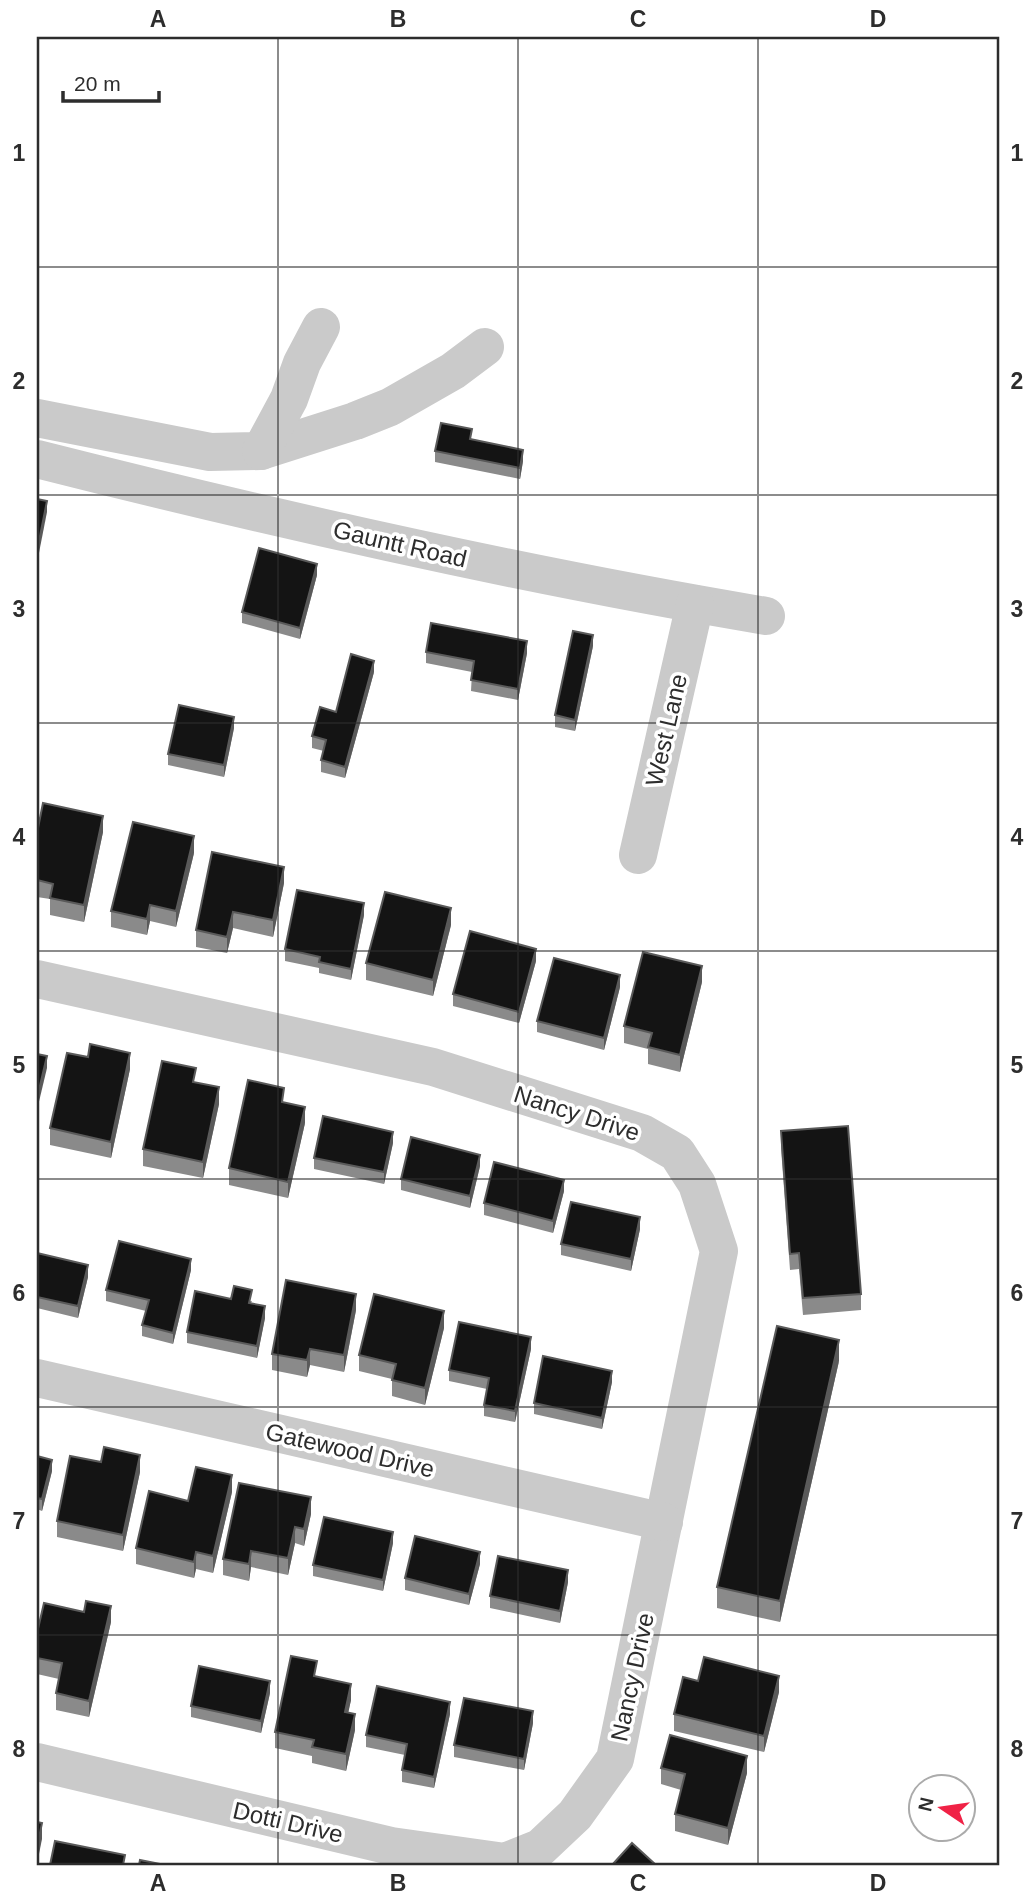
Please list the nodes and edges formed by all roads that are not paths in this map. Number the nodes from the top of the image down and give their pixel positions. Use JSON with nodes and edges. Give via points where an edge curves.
{"nodes":[{"id":1,"x":321,"y":327,"type":"dead end"},
{"id":2,"x":485,"y":347,"type":"dead end"},
{"id":3,"x":37,"y":418,"type":"edge"},
{"id":4,"x":261,"y":451,"type":"junction"},
{"id":5,"x":37,"y":459,"type":"edge"},
{"id":6,"x":695,"y":604,"type":"junction"},
{"id":7,"x":766,"y":616,"type":"dead end"},
{"id":8,"x":638,"y":855,"type":"dead end"},
{"id":9,"x":37,"y":979,"type":"edge"},
{"id":10,"x":37,"y":1378,"type":"edge"},
{"id":11,"x":664,"y":1522,"type":"junction"},
{"id":12,"x":37,"y":1762,"type":"edge"},
{"id":13,"x":540,"y":1848,"type":"joint"}],
"edges":[{"from":1,"to":4,"type":"street"},
{"from":2,"to":4,"type":"street","via":[[390,407]]},
{"from":3,"to":4,"type":"street","via":[[210,452]]},
{"from":5,"to":6,"type":"street","name":"Gauntt Road","via":[[508,568]]},
{"from":6,"to":7,"type":"street","name":"Gauntt Road"},
{"from":6,"to":8,"type":"street","name":"West Lane"},
{"from":9,"to":11,"type":"street","name":"Nancy Drive","via":[[433,1067],[642,1133],[677,1153],[697,1184],[719,1251]]},
{"from":10,"to":11,"type":"street","name":"Gatewood Drive"},
{"from":11,"to":13,"type":"street","name":"Nancy Drive","via":[[615,1759],[575,1815]]},
{"from":12,"to":13,"type":"street","name":"Dotti Drive","via":[[391,1846],[505,1862]]}]}
